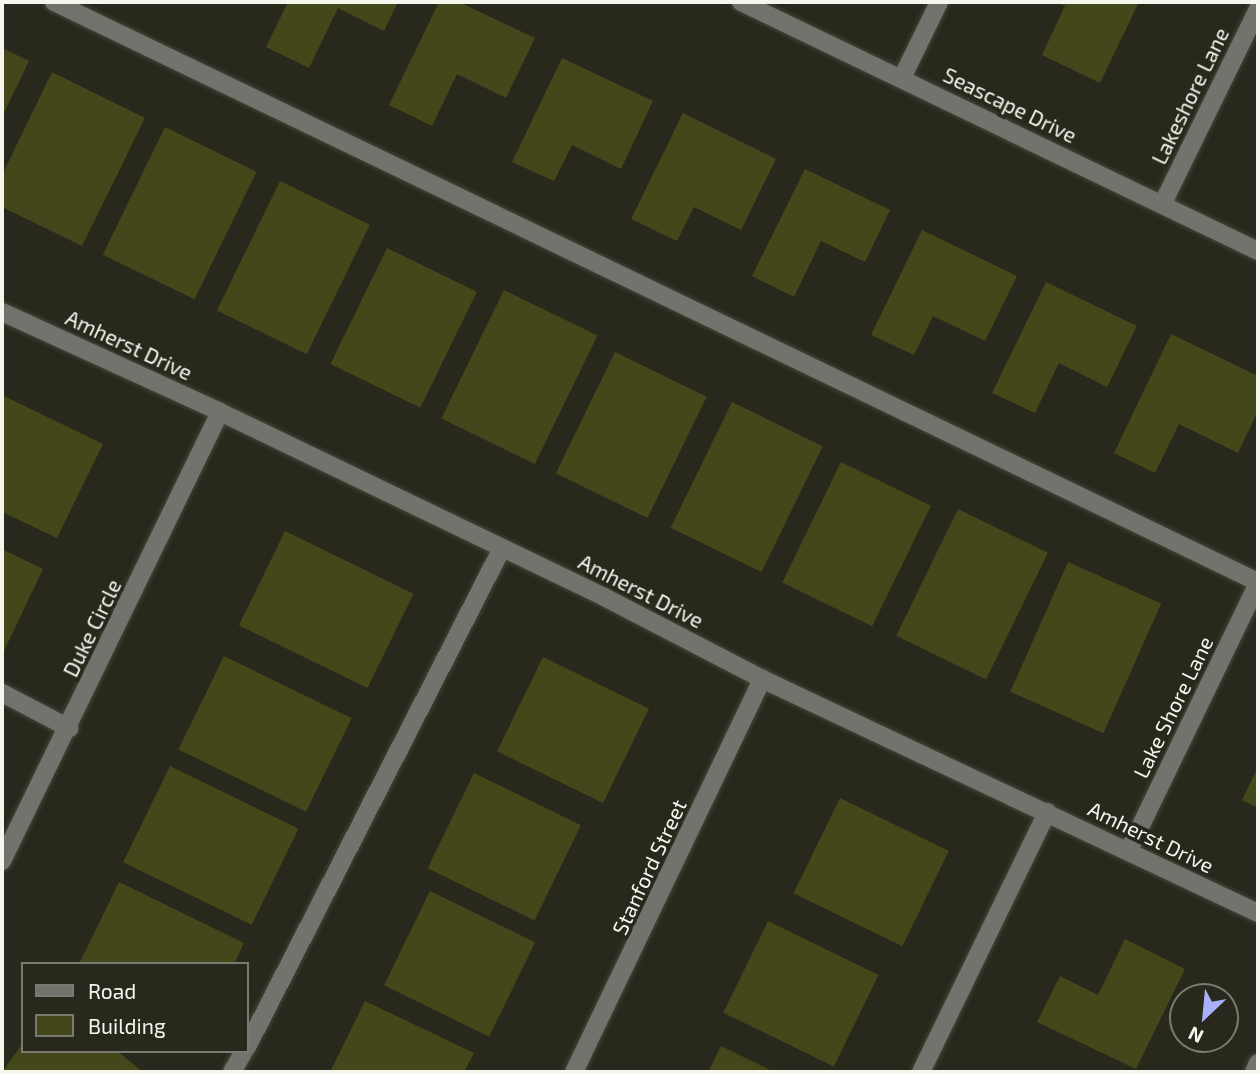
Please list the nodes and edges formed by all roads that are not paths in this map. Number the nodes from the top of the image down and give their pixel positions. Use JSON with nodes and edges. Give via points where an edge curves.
{"nodes":[{"id":1,"x":54,"y":2,"type":"edge"},
{"id":2,"x":741,"y":2,"type":"edge"},
{"id":3,"x":939,"y":2,"type":"edge"},
{"id":4,"x":1258,"y":9,"type":"edge"},
{"id":5,"x":902,"y":78,"type":"junction"},
{"id":6,"x":1163,"y":203,"type":"junction"},
{"id":7,"x":1258,"y":251,"type":"edge"},
{"id":8,"x":2,"y":312,"type":"edge"},
{"id":9,"x":220,"y":412,"type":"junction"},
{"id":10,"x":502,"y":548,"type":"junction"},
{"id":11,"x":1258,"y":582,"type":"edge"},
{"id":12,"x":762,"y":679,"type":"junction"},
{"id":13,"x":2,"y":693,"type":"edge"},
{"id":14,"x":69,"y":728,"type":"junction"},
{"id":15,"x":1047,"y":812,"type":"junction"},
{"id":16,"x":1129,"y":850,"type":"junction"},
{"id":17,"x":2,"y":861,"type":"edge"},
{"id":18,"x":1258,"y":913,"type":"edge"},
{"id":19,"x":248,"y":1045,"type":"edge"},
{"id":20,"x":244,"y":1053,"type":"edge"},
{"id":21,"x":1258,"y":1063,"type":"edge"},
{"id":22,"x":232,"y":1072,"type":"edge"},
{"id":23,"x":575,"y":1072,"type":"edge"},
{"id":24,"x":921,"y":1072,"type":"edge"},
{"id":25,"x":1254,"y":1072,"type":"edge"}],
"edges":[{"from":1,"to":11,"type":"street"},
{"from":2,"to":5,"type":"street","name":"Seascape Drive"},
{"from":3,"to":5,"type":"street"},
{"from":4,"to":6,"type":"street","name":"Lakeshore Lane"},
{"from":5,"to":6,"type":"street","name":"Seascape Drive"},
{"from":6,"to":7,"type":"street","name":"Seascape Drive"},
{"from":8,"to":9,"type":"street","name":"Amherst Drive"},
{"from":9,"to":10,"type":"street","name":"Amherst Drive"},
{"from":9,"to":14,"type":"street","name":"Duke Circle"},
{"from":10,"to":12,"type":"street","name":"Amherst Drive"},
{"from":10,"to":19,"type":"street"},
{"from":11,"to":16,"type":"street","name":"Lake Shore Lane"},
{"from":12,"to":15,"type":"street","name":"Amherst Drive"},
{"from":12,"to":23,"type":"street","name":"Stanford Street"},
{"from":13,"to":14,"type":"street"},
{"from":14,"to":17,"type":"street","name":"Duke Circle"},
{"from":15,"to":16,"type":"street","name":"Amherst Drive"},
{"from":15,"to":24,"type":"street"},
{"from":16,"to":18,"type":"street","name":"Amherst Drive"},
{"from":20,"to":22,"type":"street"},
{"from":21,"to":25,"type":"street"}]}
